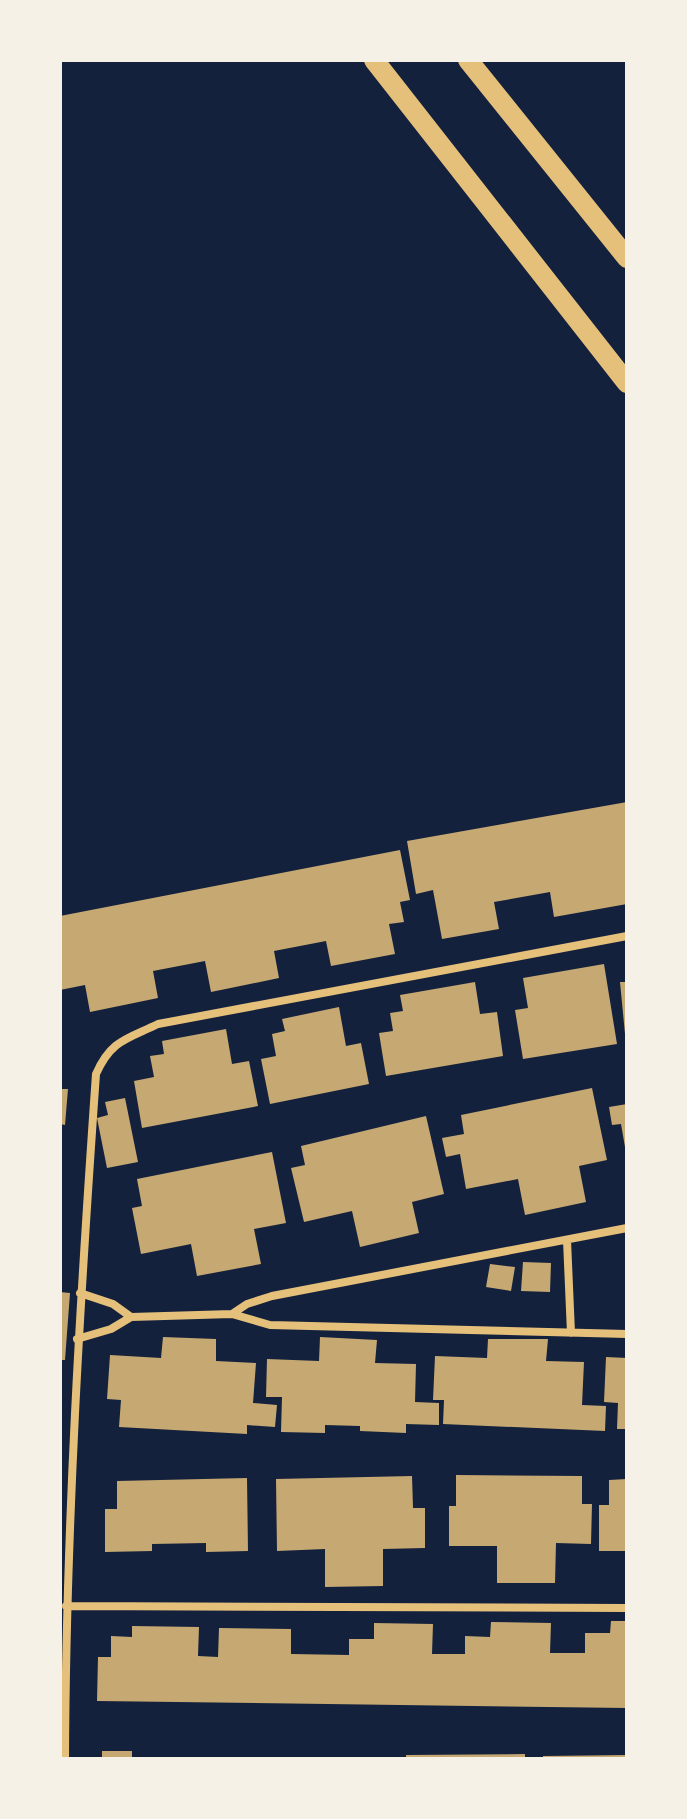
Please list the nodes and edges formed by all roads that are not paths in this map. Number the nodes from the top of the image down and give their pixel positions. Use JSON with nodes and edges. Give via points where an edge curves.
{"nodes":[{"id":1,"x":374,"y":60,"type":"edge"},
{"id":2,"x":468,"y":60,"type":"edge"},
{"id":3,"x":627,"y":258,"type":"edge"},
{"id":4,"x":627,"y":383,"type":"edge"},
{"id":5,"x":627,"y":936,"type":"edge"},
{"id":6,"x":627,"y":1228,"type":"edge"},
{"id":7,"x":567,"y":1240,"type":"junction"},
{"id":8,"x":80,"y":1293,"type":"junction"},
{"id":9,"x":232,"y":1314,"type":"junction"},
{"id":10,"x":131,"y":1317,"type":"junction"},
{"id":11,"x":571,"y":1333,"type":"junction"},
{"id":12,"x":627,"y":1334,"type":"edge"},
{"id":13,"x":77,"y":1339,"type":"junction"},
{"id":14,"x":66,"y":1606,"type":"junction"},
{"id":15,"x":627,"y":1608,"type":"edge"},
{"id":16,"x":65,"y":1759,"type":"edge"}],
"edges":[{"from":1,"to":4,"type":"main road"},
{"from":2,"to":3,"type":"main road"},
{"from":5,"to":8,"type":"street","via":[[158,1024],[115,1043],[96,1074]]},
{"from":6,"to":7,"type":"street"},
{"from":7,"to":9,"type":"street","via":[[272,1296]]},
{"from":7,"to":11,"type":"street"},
{"from":8,"to":10,"type":"street","via":[[113,1304]]},
{"from":8,"to":13,"type":"street"},
{"from":9,"to":10,"type":"street"},
{"from":9,"to":11,"type":"street","via":[[270,1325]]},
{"from":10,"to":13,"type":"street"},
{"from":11,"to":12,"type":"street"},
{"from":13,"to":14,"type":"street"},
{"from":14,"to":15,"type":"street"},
{"from":14,"to":16,"type":"street"}]}
